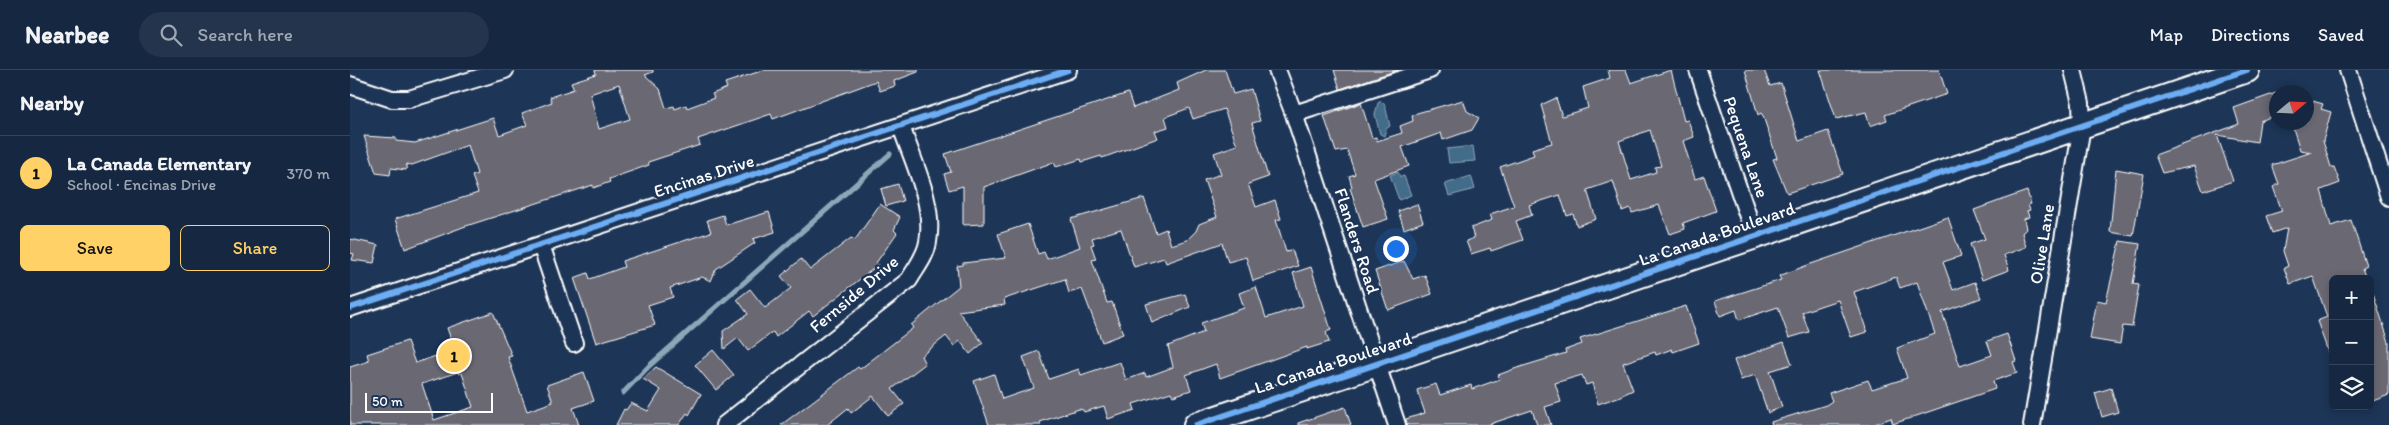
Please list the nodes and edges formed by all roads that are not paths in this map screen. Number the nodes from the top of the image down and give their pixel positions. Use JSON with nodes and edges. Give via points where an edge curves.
{"nodes":[{"id":1,"x":505,"y":70,"type":"edge"},
{"id":2,"x":1068,"y":70,"type":"edge"},
{"id":3,"x":1277,"y":70,"type":"edge"},
{"id":4,"x":1430,"y":70,"type":"edge"},
{"id":5,"x":1698,"y":70,"type":"edge"},
{"id":6,"x":2073,"y":70,"type":"edge"},
{"id":7,"x":2248,"y":70,"type":"edge"},
{"id":8,"x":2348,"y":70,"type":"edge"},
{"id":9,"x":350,"y":85,"type":"edge"},
{"id":10,"x":1294,"y":114,"type":"junction"},
{"id":11,"x":902,"y":126,"type":"junction"},
{"id":12,"x":2082,"y":126,"type":"junction"},
{"id":13,"x":2389,"y":196,"type":"edge"},
{"id":14,"x":1755,"y":237,"type":"junction"},
{"id":15,"x":541,"y":246,"type":"junction"},
{"id":16,"x":350,"y":308,"type":"edge"},
{"id":17,"x":574,"y":343,"type":"dead end"},
{"id":18,"x":1377,"y":364,"type":"junction"},
{"id":19,"x":2029,"y":424,"type":"edge"},
{"id":20,"x":724,"y":425,"type":"edge"},
{"id":21,"x":1196,"y":425,"type":"edge"},
{"id":22,"x":1397,"y":425,"type":"edge"}],
"edges":[{"from":1,"to":9,"type":"street","via":[[408,99],[392,99]]},
{"from":2,"to":11,"type":"street","name":"Encinas Drive"},
{"from":3,"to":10,"type":"street","name":"Flanders Road"},
{"from":4,"to":10,"type":"street"},
{"from":5,"to":14,"type":"street","name":"Pequena Lane"},
{"from":6,"to":12,"type":"street","name":"Olive Lane","via":[[2081,103]]},
{"from":7,"to":12,"type":"street","name":"La Canada Boulevard"},
{"from":8,"to":13,"type":"street"},
{"from":10,"to":18,"type":"street","name":"Flanders Road"},
{"from":11,"to":15,"type":"street","name":"Encinas Drive"},
{"from":11,"to":20,"type":"street","name":"Fernside Drive","via":[[929,217],[928,243],[922,260],[908,280]]},
{"from":12,"to":14,"type":"street","name":"La Canada Boulevard"},
{"from":12,"to":19,"type":"street","name":"Olive Lane"},
{"from":14,"to":18,"type":"street","name":"La Canada Boulevard"},
{"from":15,"to":16,"type":"street","name":"Encinas Drive"},
{"from":15,"to":17,"type":"street"},
{"from":18,"to":21,"type":"street","name":"La Canada Boulevard"},
{"from":18,"to":22,"type":"street","name":"Flanders Road"}]}
